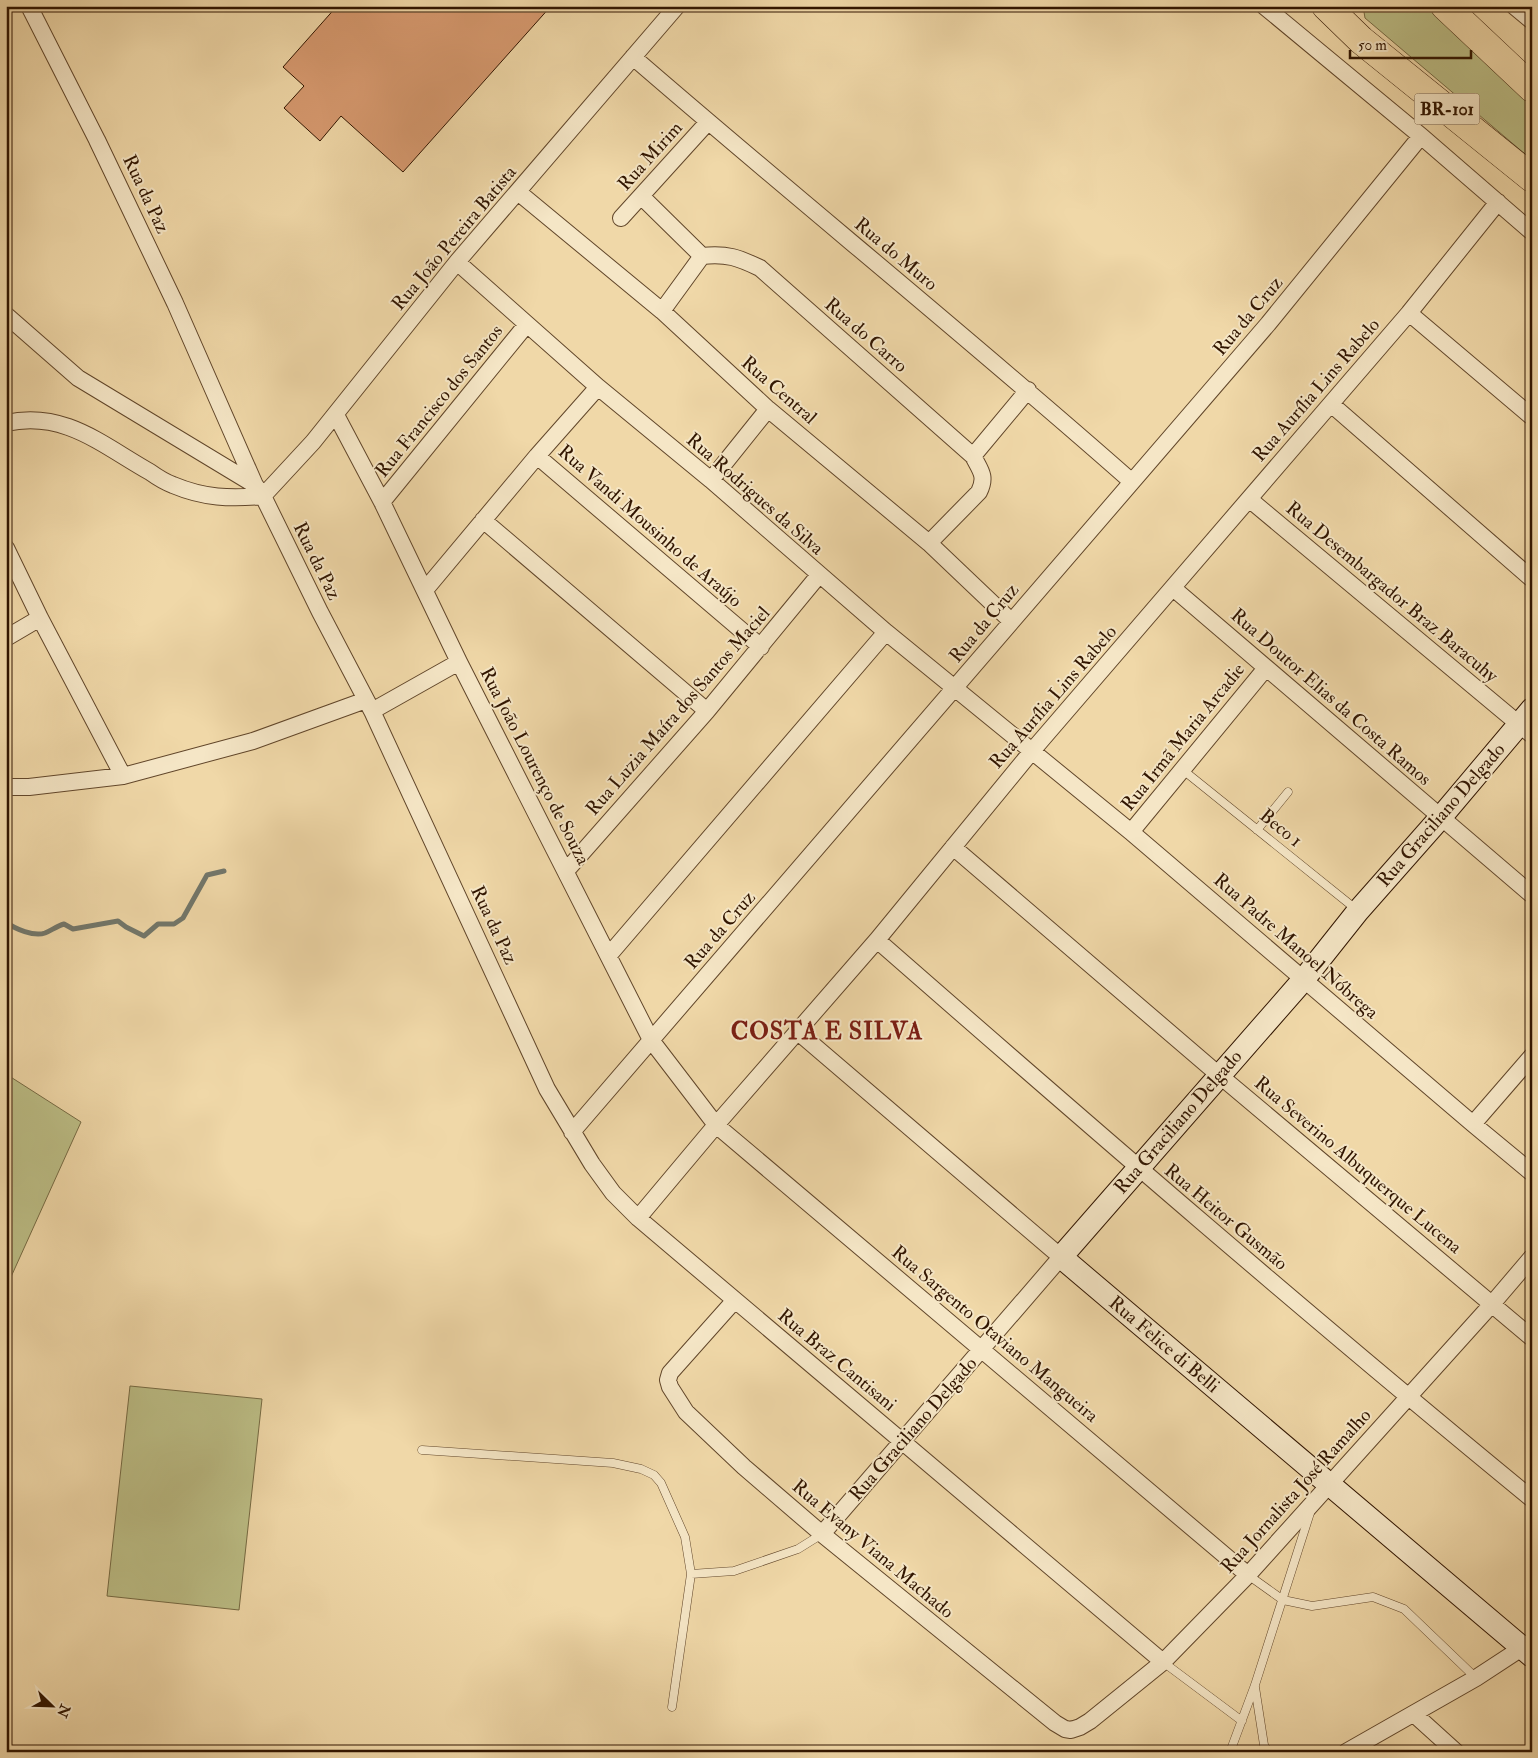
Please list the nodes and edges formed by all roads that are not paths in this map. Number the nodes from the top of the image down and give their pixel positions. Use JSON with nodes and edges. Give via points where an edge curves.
{"nodes":[{"id":1,"x":29,"y":6,"type":"edge"},
{"id":2,"x":677,"y":6,"type":"edge"},
{"id":3,"x":1264,"y":6,"type":"edge"},
{"id":4,"x":1326,"y":6,"type":"edge"},
{"id":5,"x":1351,"y":6,"type":"edge"},
{"id":6,"x":1445,"y":6,"type":"edge"},
{"id":7,"x":1514,"y":6,"type":"edge"},
{"id":8,"x":1532,"y":21,"type":"edge"},
{"id":9,"x":1361,"y":40,"type":"junction"},
{"id":10,"x":633,"y":57,"type":"junction"},
{"id":11,"x":1528,"y":79,"type":"edge"},
{"id":12,"x":708,"y":122,"type":"junction"},
{"id":13,"x":1421,"y":136,"type":"junction"},
{"id":14,"x":1532,"y":178,"type":"edge"},
{"id":15,"x":518,"y":192,"type":"junction"},
{"id":16,"x":641,"y":196,"type":"junction"},
{"id":17,"x":1498,"y":202,"type":"junction"},
{"id":18,"x":621,"y":218,"type":"dead end"},
{"id":19,"x":1532,"y":232,"type":"edge"},
{"id":20,"x":702,"y":256,"type":"junction"},
{"id":21,"x":457,"y":262,"type":"junction"},
{"id":22,"x":662,"y":311,"type":"junction"},
{"id":23,"x":1409,"y":313,"type":"junction"},
{"id":24,"x":6,"y":314,"type":"edge"},
{"id":25,"x":527,"y":324,"type":"junction"},
{"id":26,"x":598,"y":387,"type":"junction"},
{"id":27,"x":1028,"y":390,"type":"junction"},
{"id":28,"x":1331,"y":404,"type":"junction"},
{"id":29,"x":768,"y":409,"type":"junction"},
{"id":30,"x":336,"y":415,"type":"junction"},
{"id":31,"x":1532,"y":417,"type":"edge"},
{"id":32,"x":6,"y":424,"type":"edge"},
{"id":33,"x":537,"y":456,"type":"junction"},
{"id":34,"x":973,"y":456,"type":"junction"},
{"id":35,"x":711,"y":480,"type":"junction"},
{"id":36,"x":1132,"y":482,"type":"junction"},
{"id":37,"x":259,"y":490,"type":"junction"},
{"id":38,"x":1250,"y":499,"type":"junction"},
{"id":39,"x":382,"y":502,"type":"junction"},
{"id":40,"x":483,"y":520,"type":"junction"},
{"id":41,"x":929,"y":543,"type":"junction"},
{"id":42,"x":6,"y":548,"type":"edge"},
{"id":43,"x":819,"y":575,"type":"junction"},
{"id":44,"x":1532,"y":579,"type":"edge"},
{"id":45,"x":1173,"y":588,"type":"junction"},
{"id":46,"x":425,"y":590,"type":"junction"},
{"id":47,"x":40,"y":618,"type":"junction"},
{"id":48,"x":1011,"y":621,"type":"junction"},
{"id":49,"x":886,"y":632,"type":"junction"},
{"id":50,"x":6,"y":638,"type":"edge"},
{"id":51,"x":761,"y":647,"type":"junction"},
{"id":52,"x":459,"y":662,"type":"junction"},
{"id":53,"x":1266,"y":668,"type":"junction"},
{"id":54,"x":955,"y":689,"type":"junction"},
{"id":55,"x":369,"y":705,"type":"junction"},
{"id":56,"x":707,"y":711,"type":"junction"},
{"id":57,"x":1528,"y":723,"type":"edge"},
{"id":58,"x":1032,"y":751,"type":"junction"},
{"id":59,"x":1183,"y":770,"type":"junction"},
{"id":60,"x":123,"y":776,"type":"junction"},
{"id":61,"x":6,"y":787,"type":"edge"},
{"id":62,"x":1288,"y":792,"type":"dead end"},
{"id":63,"x":1441,"y":817,"type":"junction"},
{"id":64,"x":1258,"y":830,"type":"junction"},
{"id":65,"x":1131,"y":832,"type":"junction"},
{"id":66,"x":952,"y":847,"type":"junction"},
{"id":67,"x":566,"y":871,"type":"junction"},
{"id":68,"x":1532,"y":895,"type":"edge"},
{"id":69,"x":1358,"y":911,"type":"junction"},
{"id":70,"x":877,"y":940,"type":"junction"},
{"id":71,"x":609,"y":955,"type":"junction"},
{"id":72,"x":1304,"y":978,"type":"junction"},
{"id":73,"x":798,"y":1032,"type":"junction"},
{"id":74,"x":651,"y":1040,"type":"junction"},
{"id":75,"x":1532,"y":1056,"type":"edge"},
{"id":76,"x":1219,"y":1075,"type":"junction"},
{"id":77,"x":716,"y":1124,"type":"junction"},
{"id":78,"x":1473,"y":1124,"type":"junction"},
{"id":79,"x":572,"y":1132,"type":"junction"},
{"id":80,"x":1138,"y":1168,"type":"junction"},
{"id":81,"x":1532,"y":1173,"type":"edge"},
{"id":82,"x":638,"y":1218,"type":"junction"},
{"id":83,"x":1061,"y":1257,"type":"junction"},
{"id":84,"x":1532,"y":1257,"type":"edge"},
{"id":85,"x":735,"y":1300,"type":"junction"},
{"id":86,"x":1492,"y":1304,"type":"junction"},
{"id":87,"x":1532,"y":1338,"type":"edge"},
{"id":88,"x":982,"y":1349,"type":"junction"},
{"id":89,"x":1408,"y":1398,"type":"junction"},
{"id":90,"x":901,"y":1440,"type":"junction"},
{"id":91,"x":422,"y":1450,"type":"dead end"},
{"id":92,"x":1321,"y":1493,"type":"junction"},
{"id":93,"x":1532,"y":1499,"type":"edge"},
{"id":94,"x":822,"y":1534,"type":"junction"},
{"id":95,"x":691,"y":1574,"type":"junction"},
{"id":96,"x":1248,"y":1575,"type":"junction"},
{"id":97,"x":1283,"y":1600,"type":"junction"},
{"id":98,"x":1529,"y":1649,"type":"edge"},
{"id":99,"x":1163,"y":1662,"type":"junction"},
{"id":100,"x":1476,"y":1678,"type":"junction"},
{"id":101,"x":1255,"y":1685,"type":"junction"},
{"id":102,"x":672,"y":1707,"type":"dead end"},
{"id":103,"x":1414,"y":1714,"type":"junction"},
{"id":104,"x":1242,"y":1721,"type":"junction"},
{"id":105,"x":1071,"y":1730,"type":"joint"},
{"id":106,"x":1230,"y":1752,"type":"edge"},
{"id":107,"x":1268,"y":1752,"type":"edge"},
{"id":108,"x":1346,"y":1752,"type":"edge"},
{"id":109,"x":1456,"y":1752,"type":"edge"}],
"edges":[{"from":1,"to":37,"type":"street","name":"Rua da Paz","via":[[98,140]]},
{"from":2,"to":10,"type":"street","name":"Rua João Pereira Batista"},
{"from":3,"to":13,"type":"street"},
{"from":4,"to":9,"type":"highway","number":"BR-101"},
{"from":5,"to":9,"type":"highway"},
{"from":6,"to":11,"type":"highway"},
{"from":7,"to":8,"type":"street"},
{"from":9,"to":14,"type":"highway","number":"BR-101"},
{"from":10,"to":12,"type":"street","name":"Rua do Muro"},
{"from":10,"to":15,"type":"street","name":"Rua João Pereira Batista"},
{"from":12,"to":16,"type":"street","name":"Rua Mirim"},
{"from":12,"to":27,"type":"street","name":"Rua do Muro"},
{"from":13,"to":17,"type":"street"},
{"from":13,"to":36,"type":"street","name":"Rua da Cruz","via":[[1268,324]]},
{"from":15,"to":21,"type":"street","name":"Rua João Pereira Batista"},
{"from":15,"to":22,"type":"street","name":"Rua Central"},
{"from":16,"to":18,"type":"street","name":"Rua Mirim"},
{"from":16,"to":20,"type":"street"},
{"from":17,"to":19,"type":"street"},
{"from":17,"to":23,"type":"street","name":"Rua Aurília Lins Rabelo"},
{"from":20,"to":22,"type":"street"},
{"from":20,"to":34,"type":"street","name":"Rua do Carro","via":[[720,254],[739,258],[760,268]]},
{"from":21,"to":25,"type":"street","name":"Rua Rodrigues da Silva"},
{"from":21,"to":30,"type":"street","name":"Rua João Pereira Batista"},
{"from":22,"to":29,"type":"street","name":"Rua Central"},
{"from":23,"to":28,"type":"street","name":"Rua Aurília Lins Rabelo"},
{"from":23,"to":31,"type":"street"},
{"from":24,"to":37,"type":"street","via":[[78,378]]},
{"from":25,"to":26,"type":"street","name":"Rua Rodrigues da Silva"},
{"from":25,"to":39,"type":"street","name":"Rua Francisco dos Santos"},
{"from":26,"to":33,"type":"street"},
{"from":26,"to":35,"type":"street","name":"Rua Rodrigues da Silva"},
{"from":27,"to":34,"type":"street"},
{"from":27,"to":36,"type":"street","name":"Rua do Muro"},
{"from":28,"to":38,"type":"street","name":"Rua Aurília Lins Rabelo"},
{"from":28,"to":44,"type":"street"},
{"from":29,"to":35,"type":"street"},
{"from":29,"to":41,"type":"street","name":"Rua Central"},
{"from":30,"to":37,"type":"street","name":"Rua João Pereira Batista","via":[[292,466]]},
{"from":30,"to":39,"type":"street","name":"Rua João Lourenço de Souza"},
{"from":32,"to":37,"type":"street","via":[[43,420],[70,427],[171,485],[197,494],[222,498]]},
{"from":33,"to":40,"type":"street"},
{"from":33,"to":51,"type":"street","name":"Rua Vandi Mousinho de Araújo"},
{"from":34,"to":41,"type":"street","name":"Rua do Carro","via":[[983,474],[979,492]]},
{"from":35,"to":43,"type":"street","name":"Rua Rodrigues da Silva"},
{"from":36,"to":48,"type":"street","name":"Rua da Cruz"},
{"from":37,"to":55,"type":"street","name":"Rua da Paz"},
{"from":38,"to":45,"type":"street","name":"Rua Aurília Lins Rabelo"},
{"from":38,"to":57,"type":"street","name":"Rua Desembargador Braz Baracuhy"},
{"from":39,"to":46,"type":"street","name":"Rua João Lourenço de Souza"},
{"from":40,"to":46,"type":"street"},
{"from":40,"to":56,"type":"street"},
{"from":41,"to":48,"type":"street","name":"Rua Central"},
{"from":42,"to":47,"type":"street"},
{"from":43,"to":49,"type":"street","name":"Rua Rodrigues da Silva"},
{"from":43,"to":51,"type":"street","name":"Rua Luzia Maíra dos Santos Maciel"},
{"from":45,"to":53,"type":"street","name":"Rua Doutor Elias da Costa Ramos"},
{"from":45,"to":58,"type":"street","name":"Rua Aurília Lins Rabelo"},
{"from":46,"to":52,"type":"street","name":"Rua João Lourenço de Souza"},
{"from":47,"to":50,"type":"street"},
{"from":47,"to":60,"type":"street"},
{"from":48,"to":54,"type":"street","name":"Rua da Cruz"},
{"from":49,"to":54,"type":"street","name":"Rua Rodrigues da Silva"},
{"from":49,"to":71,"type":"street"},
{"from":51,"to":56,"type":"street","name":"Rua Luzia Maíra dos Santos Maciel"},
{"from":52,"to":55,"type":"street"},
{"from":52,"to":67,"type":"street","name":"Rua João Lourenço de Souza"},
{"from":53,"to":59,"type":"street","name":"Rua Irmã Maria Arcadie"},
{"from":53,"to":63,"type":"street","name":"Rua Doutor Elias da Costa Ramos"},
{"from":54,"to":58,"type":"street","name":"Rua Rodrigues da Silva"},
{"from":54,"to":74,"type":"street","name":"Rua da Cruz"},
{"from":55,"to":60,"type":"street"},
{"from":55,"to":79,"type":"street","name":"Rua da Paz","via":[[548,1089]]},
{"from":56,"to":67,"type":"street","name":"Rua Luzia Maíra dos Santos Maciel"},
{"from":57,"to":63,"type":"street","name":"Rua Graciliano Delgado"},
{"from":58,"to":65,"type":"street","name":"Rua Padre Manoel Nóbrega"},
{"from":58,"to":66,"type":"street","name":"Rua Aurília Lins Rabelo"},
{"from":59,"to":64,"type":"lane","name":"Beco 1"},
{"from":59,"to":65,"type":"street","name":"Rua Irmã Maria Arcadie"},
{"from":60,"to":61,"type":"street"},
{"from":62,"to":64,"type":"lane"},
{"from":63,"to":68,"type":"street","name":"Rua Doutor Elias da Costa Ramos"},
{"from":63,"to":69,"type":"street","name":"Rua Graciliano Delgado"},
{"from":64,"to":69,"type":"lane","name":"Beco 1"},
{"from":65,"to":72,"type":"street","name":"Rua Padre Manoel Nóbrega"},
{"from":66,"to":70,"type":"street","name":"Rua Aurília Lins Rabelo"},
{"from":66,"to":76,"type":"street","name":"Rua Severino Albuquerque Lucena"},
{"from":67,"to":71,"type":"street","name":"Rua João Lourenço de Souza"},
{"from":69,"to":72,"type":"street","name":"Rua Graciliano Delgado"},
{"from":70,"to":73,"type":"street","name":"Rua Aurília Lins Rabelo"},
{"from":70,"to":80,"type":"street","name":"Rua Heitor Gusmão"},
{"from":71,"to":74,"type":"street","name":"Rua João Lourenço de Souza"},
{"from":72,"to":76,"type":"street","name":"Rua Graciliano Delgado"},
{"from":72,"to":78,"type":"street","name":"Rua Padre Manoel Nóbrega"},
{"from":73,"to":77,"type":"street","name":"Rua Aurília Lins Rabelo"},
{"from":73,"to":83,"type":"street","name":"Rua Felice di Belli"},
{"from":74,"to":77,"type":"street","name":"Rua João Lourenço de Souza"},
{"from":74,"to":79,"type":"street","name":"Rua da Cruz"},
{"from":75,"to":78,"type":"street"},
{"from":76,"to":80,"type":"street","name":"Rua Graciliano Delgado"},
{"from":76,"to":86,"type":"street","name":"Rua Severino Albuquerque Lucena"},
{"from":77,"to":82,"type":"street","name":"Rua Aurília Lins Rabelo"},
{"from":77,"to":88,"type":"street","name":"Rua Sargento Otaviano Mangueira"},
{"from":78,"to":81,"type":"street","name":"Rua Padre Manoel Nóbrega"},
{"from":79,"to":82,"type":"street","name":"Rua Braz Cantisani","via":[[608,1186]]},
{"from":80,"to":83,"type":"street","name":"Rua Graciliano Delgado"},
{"from":80,"to":89,"type":"street","name":"Rua Heitor Gusmão"},
{"from":82,"to":85,"type":"street","name":"Rua Braz Cantisani"},
{"from":83,"to":88,"type":"street","name":"Rua Graciliano Delgado"},
{"from":83,"to":92,"type":"street","name":"Rua Felice di Belli"},
{"from":84,"to":86,"type":"street","name":"Rua Jornalista José Ramalho"},
{"from":85,"to":90,"type":"street","name":"Rua Braz Cantisani"},
{"from":85,"to":94,"type":"street","name":"Rua Evany Viana Machado","via":[[675,1367],[668,1380],[674,1396],[686,1412]]},
{"from":86,"to":87,"type":"street","name":"Rua Severino Albuquerque Lucena"},
{"from":86,"to":89,"type":"street","name":"Rua Jornalista José Ramalho"},
{"from":88,"to":90,"type":"street","name":"Rua Graciliano Delgado"},
{"from":88,"to":96,"type":"street","name":"Rua Sargento Otaviano Mangueira"},
{"from":89,"to":92,"type":"street","name":"Rua Jornalista José Ramalho"},
{"from":89,"to":93,"type":"street","name":"Rua Heitor Gusmão"},
{"from":90,"to":94,"type":"street","name":"Rua Graciliano Delgado"},
{"from":90,"to":99,"type":"street","name":"Rua Braz Cantisani"},
{"from":91,"to":95,"type":"lane","via":[[613,1463],[641,1469],[654,1475],[661,1483],[685,1537]]},
{"from":92,"to":96,"type":"street","name":"Rua Jornalista José Ramalho"},
{"from":92,"to":97,"type":"lane"},
{"from":92,"to":98,"type":"street","name":"Rua Felice di Belli"},
{"from":94,"to":95,"type":"lane","via":[[798,1549],[734,1571]]},
{"from":94,"to":105,"type":"street","name":"Rua Evany Viana Machado","via":[[1012,1689],[1056,1723]]},
{"from":95,"to":102,"type":"lane"},
{"from":96,"to":97,"type":"lane"},
{"from":96,"to":99,"type":"street","name":"Rua Jornalista José Ramalho"},
{"from":97,"to":100,"type":"lane","via":[[1312,1606],[1373,1597],[1396,1606]]},
{"from":97,"to":101,"type":"lane"},
{"from":98,"to":100,"type":"street"},
{"from":99,"to":104,"type":"lane"},
{"from":99,"to":105,"type":"street","name":"Rua Jornalista José Ramalho","via":[[1090,1721]]},
{"from":100,"to":103,"type":"street"},
{"from":101,"to":104,"type":"lane"},
{"from":101,"to":107,"type":"lane"},
{"from":103,"to":108,"type":"street"},
{"from":103,"to":109,"type":"street"},
{"from":104,"to":106,"type":"lane"}]}
